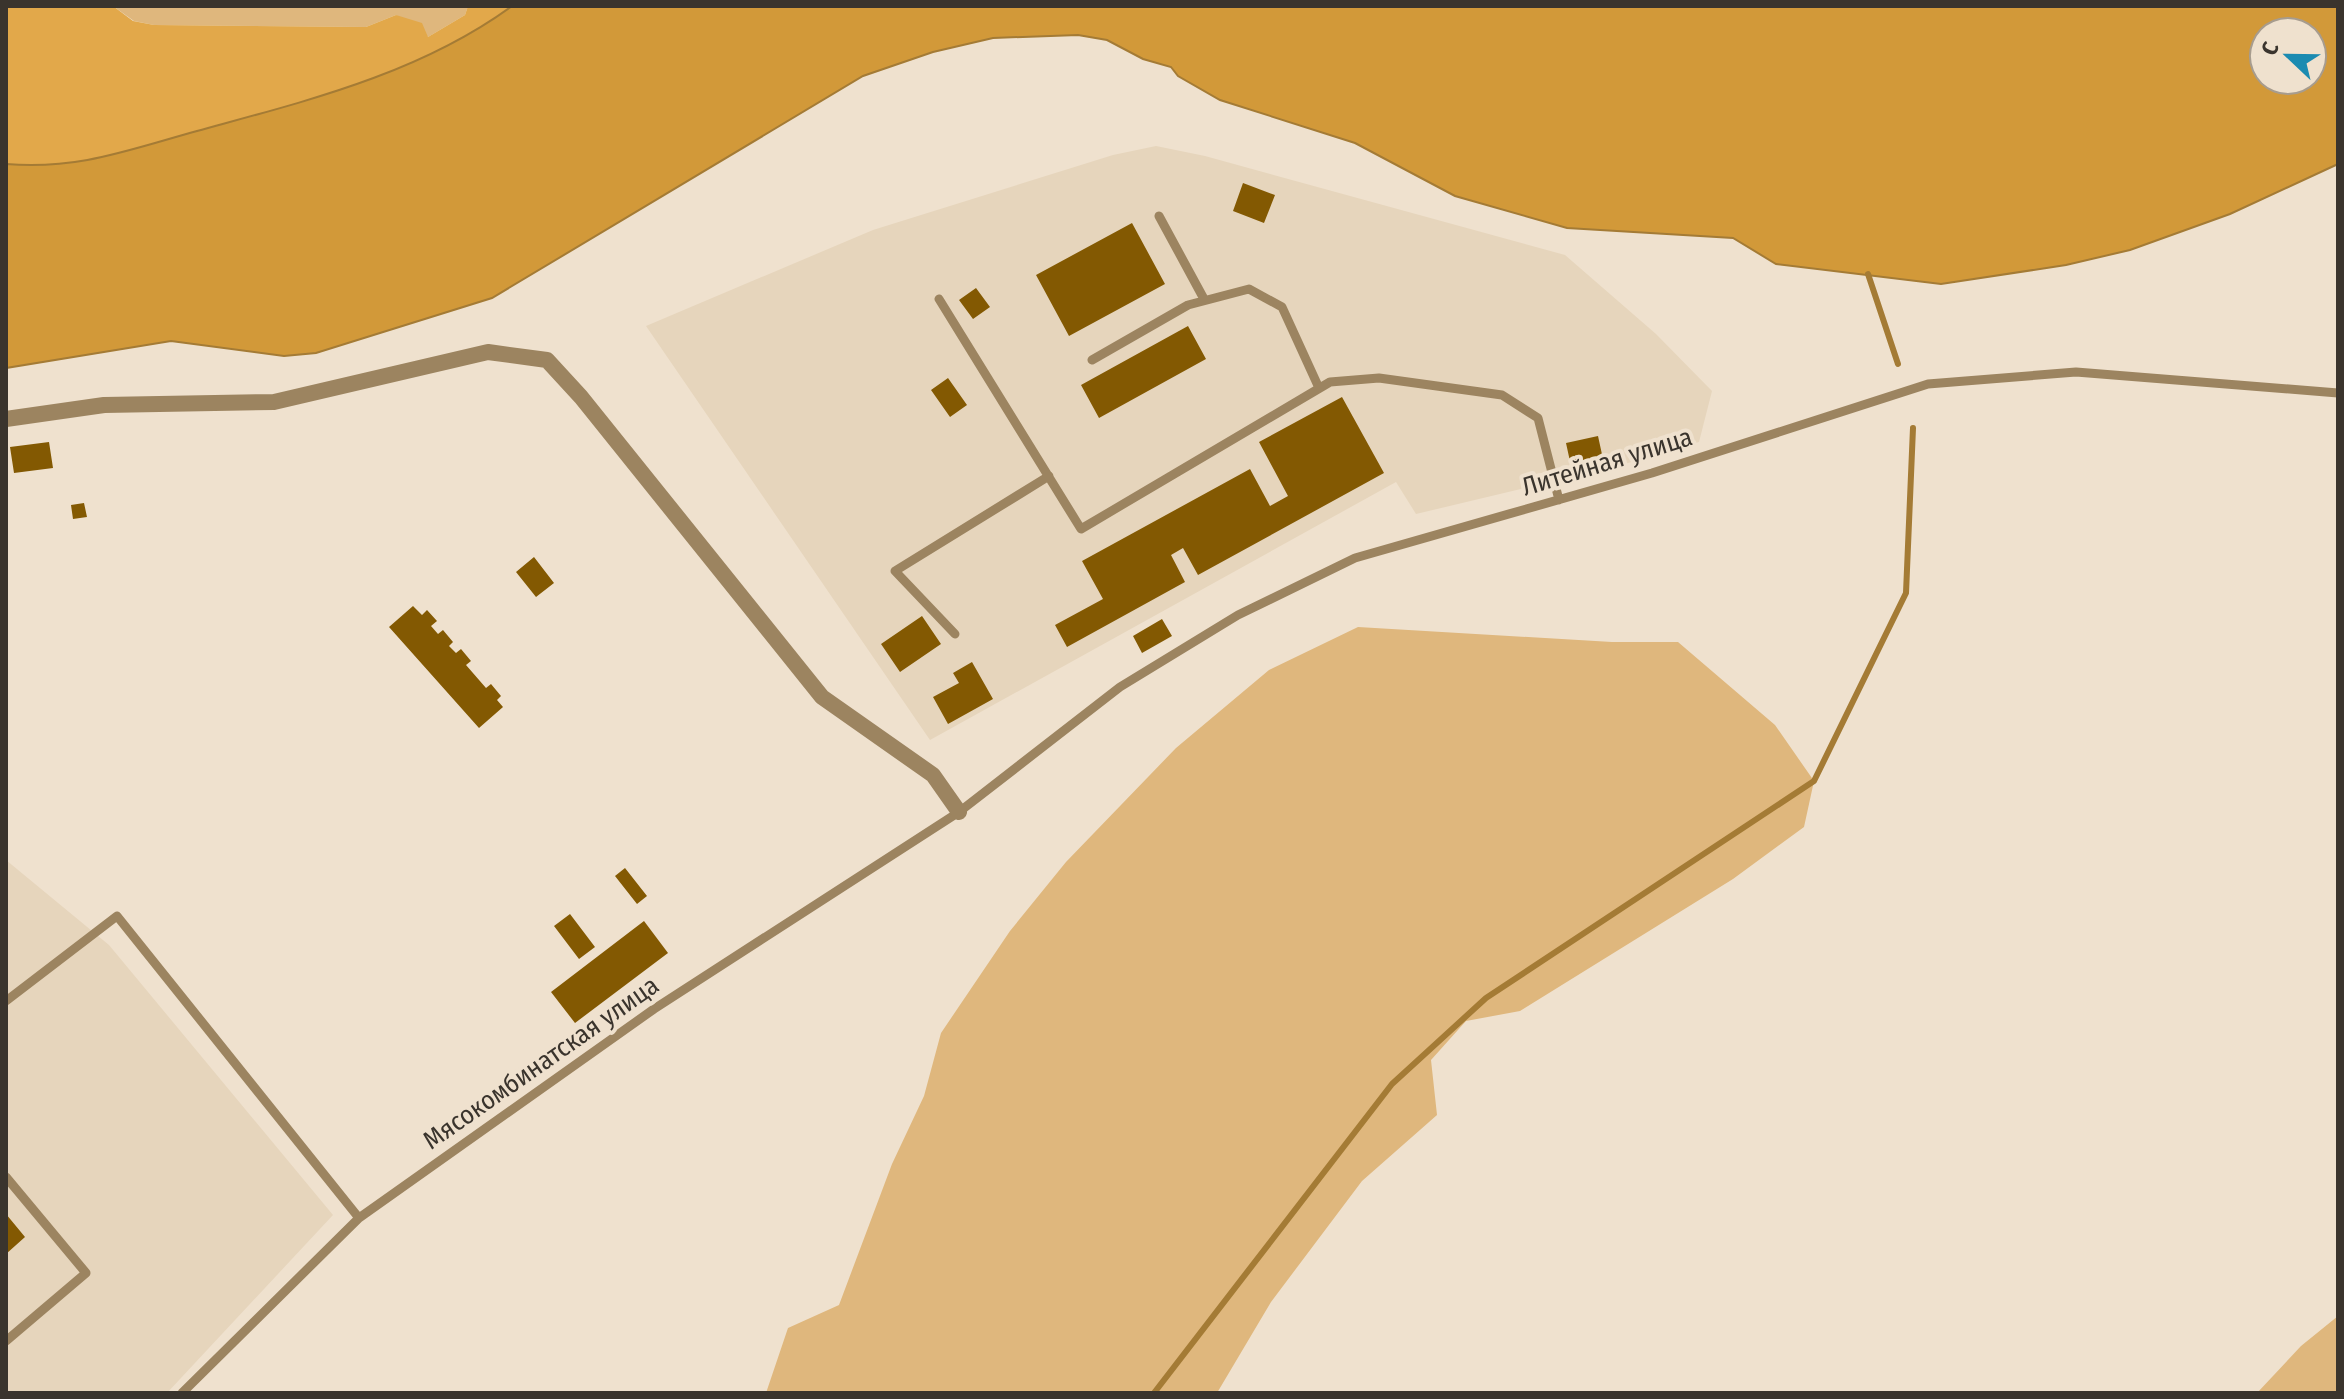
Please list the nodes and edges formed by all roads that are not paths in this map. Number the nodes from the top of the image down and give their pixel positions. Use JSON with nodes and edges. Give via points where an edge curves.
{"nodes":[{"id":1,"x":1159,"y":216,"type":"dead end"},
{"id":2,"x":939,"y":299,"type":"dead end"},
{"id":3,"x":1204,"y":299,"type":"junction"},
{"id":4,"x":1092,"y":360,"type":"dead end"},
{"id":5,"x":1319,"y":388,"type":"junction"},
{"id":6,"x":2338,"y":393,"type":"edge"},
{"id":7,"x":6,"y":419,"type":"edge"},
{"id":8,"x":1049,"y":476,"type":"junction"},
{"id":9,"x":1559,"y":500,"type":"junction"},
{"id":10,"x":955,"y":634,"type":"dead end"},
{"id":11,"x":959,"y":812,"type":"junction"},
{"id":12,"x":6,"y":1001,"type":"edge"},
{"id":13,"x":6,"y":1177,"type":"edge"},
{"id":14,"x":359,"y":1218,"type":"junction"},
{"id":15,"x":6,"y":1341,"type":"edge"},
{"id":16,"x":182,"y":1393,"type":"edge"}],
"edges":[{"from":1,"to":3,"type":"lane"},
{"from":2,"to":8,"type":"lane"},
{"from":3,"to":4,"type":"lane"},
{"from":3,"to":5,"type":"lane","via":[[1249,289],[1282,307]]},
{"from":5,"to":8,"type":"lane","via":[[1081,529]]},
{"from":5,"to":9,"type":"lane","via":[[1330,382],[1379,378],[1502,395],[1538,418]]},
{"from":6,"to":9,"type":"lane","name":"Литейная улица","via":[[2076,372],[1928,384]]},
{"from":7,"to":11,"type":"street","via":[[104,405],[274,402],[488,352],[547,360],[822,697],[933,775]]},
{"from":8,"to":10,"type":"lane","via":[[895,571]]},
{"from":9,"to":11,"type":"lane","name":"Литейная улица","via":[[1355,558],[1238,615],[1120,687]]},
{"from":11,"to":14,"type":"lane","name":"Мясокомбинатская улица","via":[[654,1009]]},
{"from":12,"to":14,"type":"lane","via":[[117,916]]},
{"from":13,"to":15,"type":"lane","via":[[86,1273]]},
{"from":14,"to":16,"type":"lane","name":"Мясокомбинатская улица"}]}
